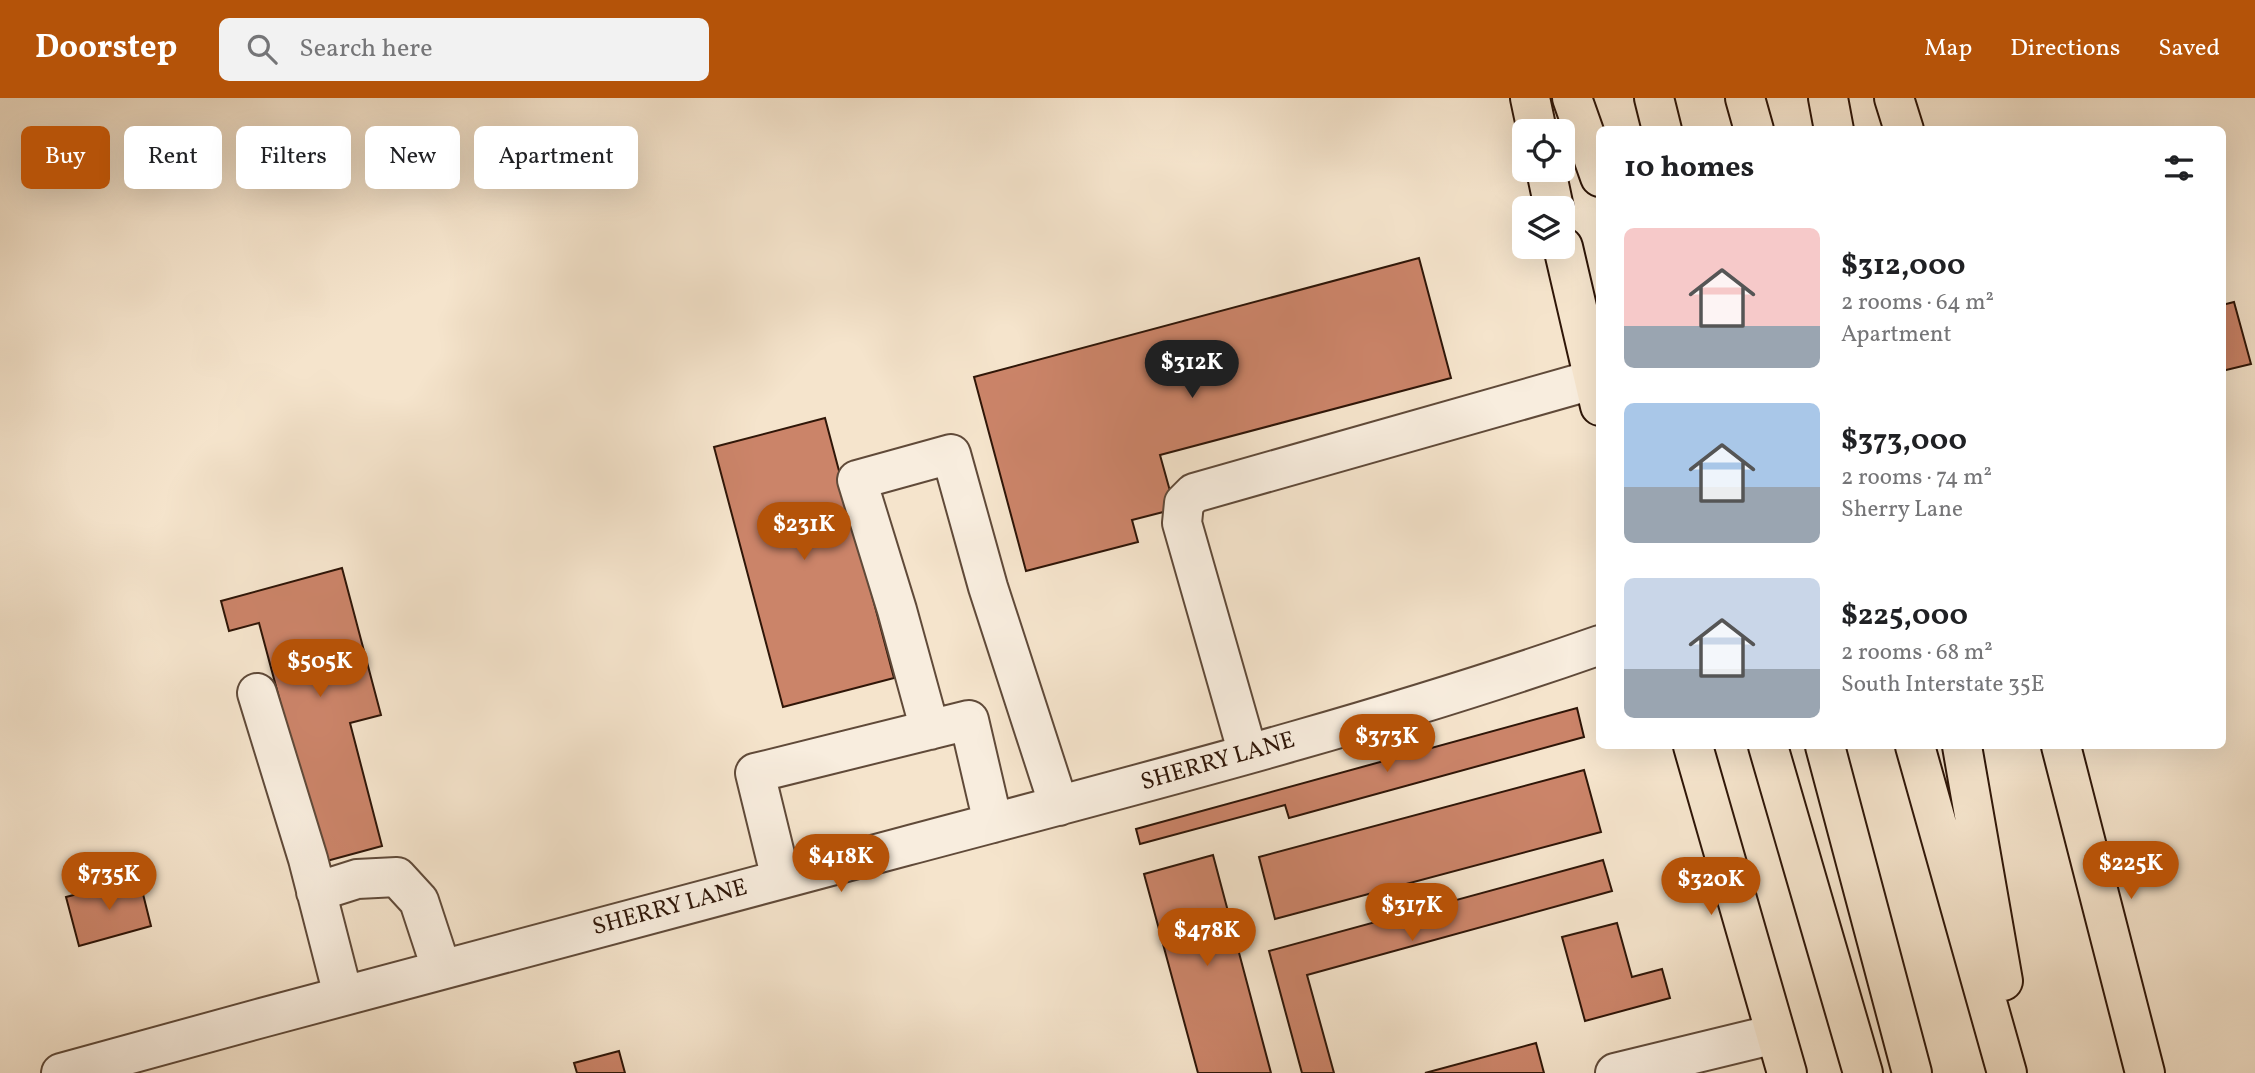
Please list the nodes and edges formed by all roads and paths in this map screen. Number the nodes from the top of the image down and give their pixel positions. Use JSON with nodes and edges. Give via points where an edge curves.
{"nodes":[{"id":1,"x":1530,"y":98,"type":"edge"},
{"id":2,"x":1572,"y":98,"type":"edge"},
{"id":3,"x":1654,"y":98,"type":"edge"},
{"id":4,"x":1745,"y":98,"type":"edge"},
{"id":5,"x":1828,"y":98,"type":"edge"},
{"id":6,"x":1894,"y":98,"type":"edge"},
{"id":7,"x":1534,"y":119,"type":"edge"},
{"id":8,"x":1661,"y":126,"type":"edge"},
{"id":9,"x":1753,"y":126,"type":"edge"},
{"id":10,"x":1833,"y":126,"type":"edge"},
{"id":11,"x":1902,"y":126,"type":"edge"},
{"id":12,"x":1596,"y":166,"type":"edge"},
{"id":13,"x":1566,"y":259,"type":"edge"},
{"id":14,"x":1596,"y":393,"type":"edge"},
{"id":15,"x":1596,"y":646,"type":"edge"},
{"id":16,"x":257,"y":693,"type":"dead end"},
{"id":17,"x":930,"y":730,"type":"junction"},
{"id":18,"x":1694,"y":749,"type":"edge"},
{"id":19,"x":1769,"y":749,"type":"edge"},
{"id":20,"x":1826,"y":749,"type":"edge"},
{"id":21,"x":1916,"y":749,"type":"edge"},
{"id":22,"x":1963,"y":749,"type":"edge"},
{"id":23,"x":2062,"y":749,"type":"edge"},
{"id":24,"x":1248,"y":754,"type":"junction"},
{"id":25,"x":1059,"y":806,"type":"junction"},
{"id":26,"x":993,"y":823,"type":"junction"},
{"id":27,"x":781,"y":879,"type":"junction"},
{"id":28,"x":316,"y":892,"type":"junction"},
{"id":29,"x":441,"y":968,"type":"junction"},
{"id":30,"x":342,"y":995,"type":"junction"},
{"id":31,"x":1776,"y":1034,"type":"junction"},
{"id":32,"x":61,"y":1073,"type":"edge"},
{"id":33,"x":1615,"y":1073,"type":"edge"},
{"id":34,"x":1787,"y":1073,"type":"edge"},
{"id":35,"x":1863,"y":1073,"type":"edge"},
{"id":36,"x":1912,"y":1073,"type":"edge"},
{"id":37,"x":2007,"y":1073,"type":"edge"},
{"id":38,"x":2019,"y":1073,"type":"edge"},
{"id":39,"x":2145,"y":1073,"type":"edge"}],
"edges":[{"from":1,"to":7,"type":"main road"},
{"from":2,"to":12,"type":"main road"},
{"from":3,"to":8,"type":"main road"},
{"from":4,"to":9,"type":"main road"},
{"from":5,"to":10,"type":"main road"},
{"from":6,"to":11,"type":"main road"},
{"from":13,"to":14,"type":"main road"},
{"from":14,"to":24,"type":"street","via":[[1194,492],[1184,503],[1182,523]]},
{"from":15,"to":24,"type":"street","name":"SHERRY LANE","via":[[1486,685]]},
{"from":16,"to":28,"type":"street"},
{"from":17,"to":25,"type":"street","via":[[857,480],[951,454],[988,587]]},
{"from":17,"to":26,"type":"street","via":[[969,720]]},
{"from":17,"to":27,"type":"street","via":[[755,773]]},
{"from":18,"to":31,"type":"main road"},
{"from":19,"to":35,"type":"main road"},
{"from":20,"to":36,"type":"main road"},
{"from":21,"to":37,"type":"main road"},
{"from":22,"to":38,"type":"main road"},
{"from":23,"to":39,"type":"main road"},
{"from":24,"to":25,"type":"street","name":"SHERRY LANE"},
{"from":25,"to":26,"type":"street","name":"SHERRY LANE"},
{"from":26,"to":27,"type":"street","name":"SHERRY LANE"},
{"from":27,"to":29,"type":"street","name":"SHERRY LANE"},
{"from":28,"to":29,"type":"street","via":[[357,879],[397,877],[419,901]]},
{"from":28,"to":30,"type":"street"},
{"from":29,"to":30,"type":"street","name":"SHERRY LANE"},
{"from":30,"to":32,"type":"street","name":"SHERRY LANE"},
{"from":31,"to":33,"type":"street"},
{"from":31,"to":34,"type":"main road"}]}
